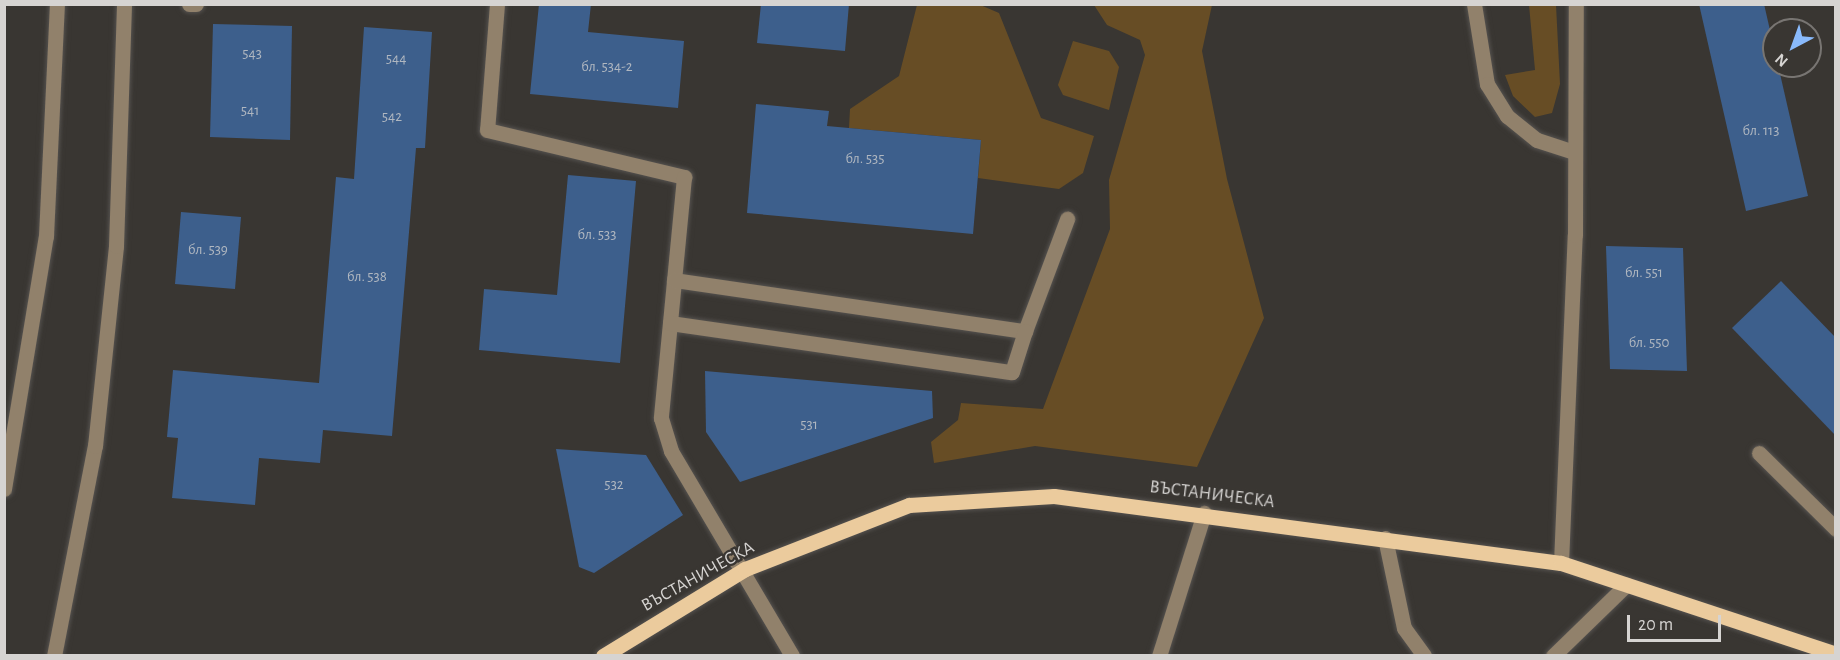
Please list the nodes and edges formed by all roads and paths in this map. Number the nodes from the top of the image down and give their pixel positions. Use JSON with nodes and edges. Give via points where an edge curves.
{"nodes":[{"id":1,"x":57,"y":4,"type":"edge"},
{"id":2,"x":124,"y":4,"type":"edge"},
{"id":3,"x":189,"y":4,"type":"edge"},
{"id":4,"x":196,"y":4,"type":"edge"},
{"id":5,"x":497,"y":4,"type":"edge"},
{"id":6,"x":1474,"y":4,"type":"edge"},
{"id":7,"x":1576,"y":4,"type":"edge"},
{"id":8,"x":1575,"y":152,"type":"junction"},
{"id":9,"x":1067,"y":219,"type":"dead end"},
{"id":10,"x":674,"y":280,"type":"junction"},
{"id":11,"x":670,"y":323,"type":"junction"},
{"id":12,"x":1025,"y":331,"type":"junction"},
{"id":13,"x":1759,"y":453,"type":"dead end"},
{"id":14,"x":4,"y":489,"type":"edge"},
{"id":15,"x":1204,"y":513,"type":"junction"},
{"id":16,"x":1836,"y":529,"type":"edge"},
{"id":17,"x":1384,"y":538,"type":"junction"},
{"id":18,"x":1561,"y":564,"type":"junction"},
{"id":19,"x":745,"y":569,"type":"junction"},
{"id":20,"x":1626,"y":585,"type":"junction"},
{"id":21,"x":1836,"y":654,"type":"edge"},
{"id":22,"x":54,"y":656,"type":"edge"},
{"id":23,"x":603,"y":656,"type":"edge"},
{"id":24,"x":792,"y":656,"type":"edge"},
{"id":25,"x":1159,"y":656,"type":"edge"},
{"id":26,"x":1424,"y":656,"type":"edge"},
{"id":27,"x":1553,"y":656,"type":"edge"}],
"edges":[{"from":1,"to":14,"type":"street","via":[[46,236]]},
{"from":2,"to":22,"type":"street","via":[[116,246],[96,434]]},
{"from":3,"to":4,"type":"street"},
{"from":5,"to":10,"type":"street","via":[[487,130],[684,177]]},
{"from":6,"to":8,"type":"street","via":[[1488,84],[1507,116],[1537,140]]},
{"from":7,"to":8,"type":"street"},
{"from":8,"to":18,"type":"street"},
{"from":9,"to":12,"type":"street"},
{"from":10,"to":11,"type":"street"},
{"from":10,"to":12,"type":"street"},
{"from":11,"to":12,"type":"street","via":[[1012,372]]},
{"from":11,"to":19,"type":"street","via":[[661,418],[671,451]]},
{"from":13,"to":16,"type":"street"},
{"from":15,"to":17,"type":"main road","name":"ВЪСТАНИЧЕСКА"},
{"from":15,"to":19,"type":"main road","name":"ВЪСТАНИЧЕСКА","via":[[1054,496],[909,505]]},
{"from":15,"to":25,"type":"street"},
{"from":17,"to":18,"type":"main road","name":"ВЪСТАНИЧЕСКА"},
{"from":17,"to":26,"type":"street","via":[[1404,628]]},
{"from":18,"to":20,"type":"main road","name":"ВЪСТАНИЧЕСКА"},
{"from":19,"to":23,"type":"main road","name":"ВЪСТАНИЧЕСКА"},
{"from":19,"to":24,"type":"street"},
{"from":20,"to":21,"type":"main road","name":"ВЪСТАНИЧЕСКА"},
{"from":20,"to":27,"type":"street"}]}
